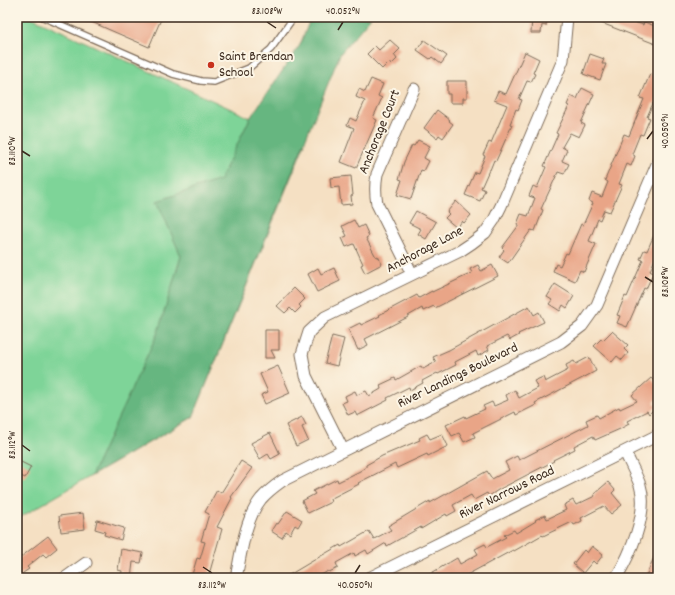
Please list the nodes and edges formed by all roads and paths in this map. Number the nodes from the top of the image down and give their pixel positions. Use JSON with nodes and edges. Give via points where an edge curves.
{"nodes":[{"id":1,"x":43,"y":17,"type":"edge"},
{"id":2,"x":292,"y":17,"type":"edge"},
{"id":3,"x":567,"y":17,"type":"edge"},
{"id":4,"x":414,"y":89,"type":"dead end"},
{"id":5,"x":658,"y":162,"type":"edge"},
{"id":6,"x":412,"y":274,"type":"junction"},
{"id":7,"x":658,"y":435,"type":"edge"},
{"id":8,"x":343,"y":450,"type":"junction"},
{"id":9,"x":625,"y":452,"type":"junction"},
{"id":10,"x":86,"y":563,"type":"dead end"},
{"id":11,"x":65,"y":578,"type":"edge"},
{"id":12,"x":236,"y":578,"type":"edge"},
{"id":13,"x":369,"y":578,"type":"edge"},
{"id":14,"x":616,"y":578,"type":"edge"}],
"edges":[{"from":1,"to":2,"type":"lane","via":[[173,74],[214,82],[249,68],[271,49]]},
{"from":3,"to":6,"type":"street","name":"Anchorage Lane","via":[[563,60],[494,220],[485,233],[460,251]]},
{"from":4,"to":6,"type":"street","name":"Anchorage Court","via":[[375,184],[377,204]]},
{"from":5,"to":8,"type":"street","name":"River Landings Boulevard","via":[[597,305],[582,326],[561,342]]},
{"from":6,"to":8,"type":"street","name":"Anchorage Lane","via":[[326,317],[309,332],[302,354],[306,376]]},
{"from":7,"to":9,"type":"street","name":"River Narrows Road"},
{"from":8,"to":12,"type":"street","name":"River Landings Boulevard","via":[[282,481],[261,499],[248,524]]},
{"from":9,"to":13,"type":"street","name":"River Narrows Road"},
{"from":9,"to":14,"type":"street","via":[[641,486],[642,504],[640,524]]},
{"from":10,"to":11,"type":"street"}]}
